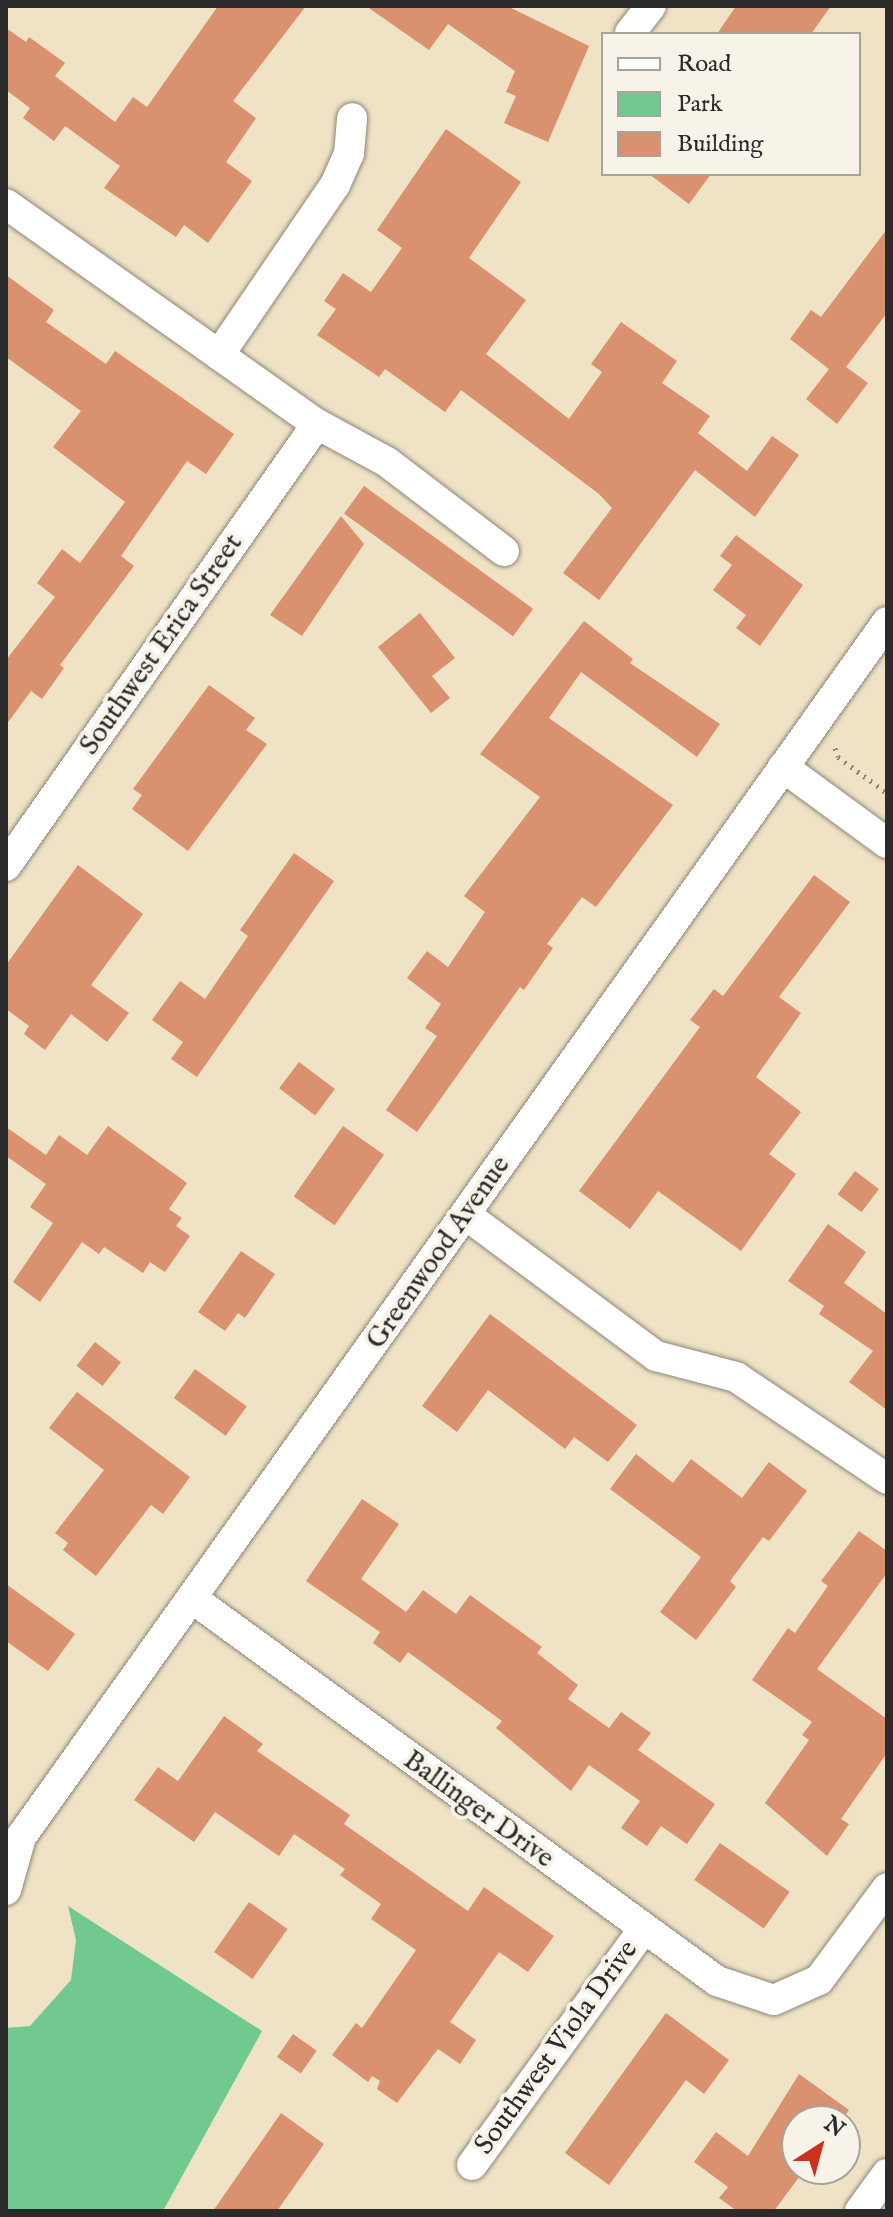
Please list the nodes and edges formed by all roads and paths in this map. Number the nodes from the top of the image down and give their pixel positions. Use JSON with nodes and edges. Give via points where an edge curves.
{"nodes":[{"id":1,"x":651,"y":6,"type":"edge"},
{"id":2,"x":631,"y":32,"type":"edge"},
{"id":3,"x":352,"y":118,"type":"dead end"},
{"id":4,"x":6,"y":204,"type":"edge"},
{"id":5,"x":219,"y":355,"type":"junction"},
{"id":6,"x":317,"y":424,"type":"junction"},
{"id":7,"x":504,"y":551,"type":"dead end"},
{"id":8,"x":887,"y":622,"type":"edge"},
{"id":9,"x":832,"y":741,"type":"dead end"},
{"id":10,"x":783,"y":767,"type":"junction"},
{"id":11,"x":887,"y":793,"type":"edge"},
{"id":12,"x":887,"y":843,"type":"edge"},
{"id":13,"x":6,"y":866,"type":"edge"},
{"id":14,"x":466,"y":1215,"type":"junction"},
{"id":15,"x":887,"y":1479,"type":"edge"},
{"id":16,"x":193,"y":1599,"type":"junction"},
{"id":17,"x":13,"y":1832,"type":"edge"},
{"id":18,"x":887,"y":1888,"type":"edge"},
{"id":19,"x":6,"y":1890,"type":"edge"},
{"id":20,"x":642,"y":1931,"type":"junction"},
{"id":21,"x":472,"y":2165,"type":"dead end"},
{"id":22,"x":887,"y":2174,"type":"edge"},
{"id":23,"x":860,"y":2211,"type":"edge"}],
"edges":[{"from":1,"to":2,"type":"street"},
{"from":3,"to":5,"type":"street","via":[[349,154],[335,185]]},
{"from":4,"to":5,"type":"street"},
{"from":5,"to":6,"type":"street"},
{"from":6,"to":7,"type":"street","via":[[387,462]]},
{"from":6,"to":13,"type":"street","name":"Southwest Erica Street"},
{"from":8,"to":10,"type":"street","name":"Greenwood Avenue"},
{"from":9,"to":11,"type":"path","via":[[838,757]]},
{"from":10,"to":12,"type":"street"},
{"from":10,"to":14,"type":"street","name":"Greenwood Avenue"},
{"from":14,"to":15,"type":"street","via":[[656,1356],[736,1377]]},
{"from":14,"to":16,"type":"street","name":"Greenwood Avenue"},
{"from":16,"to":17,"type":"street","name":"Greenwood Avenue"},
{"from":16,"to":20,"type":"street","name":"Ballinger Drive"},
{"from":17,"to":19,"type":"street","name":"Greenwood Avenue"},
{"from":18,"to":20,"type":"street","name":"Ballinger Drive","via":[[819,1980],[774,2000],[717,1981]]},
{"from":20,"to":21,"type":"street","name":"Southwest Viola Drive"},
{"from":22,"to":23,"type":"street"}]}
